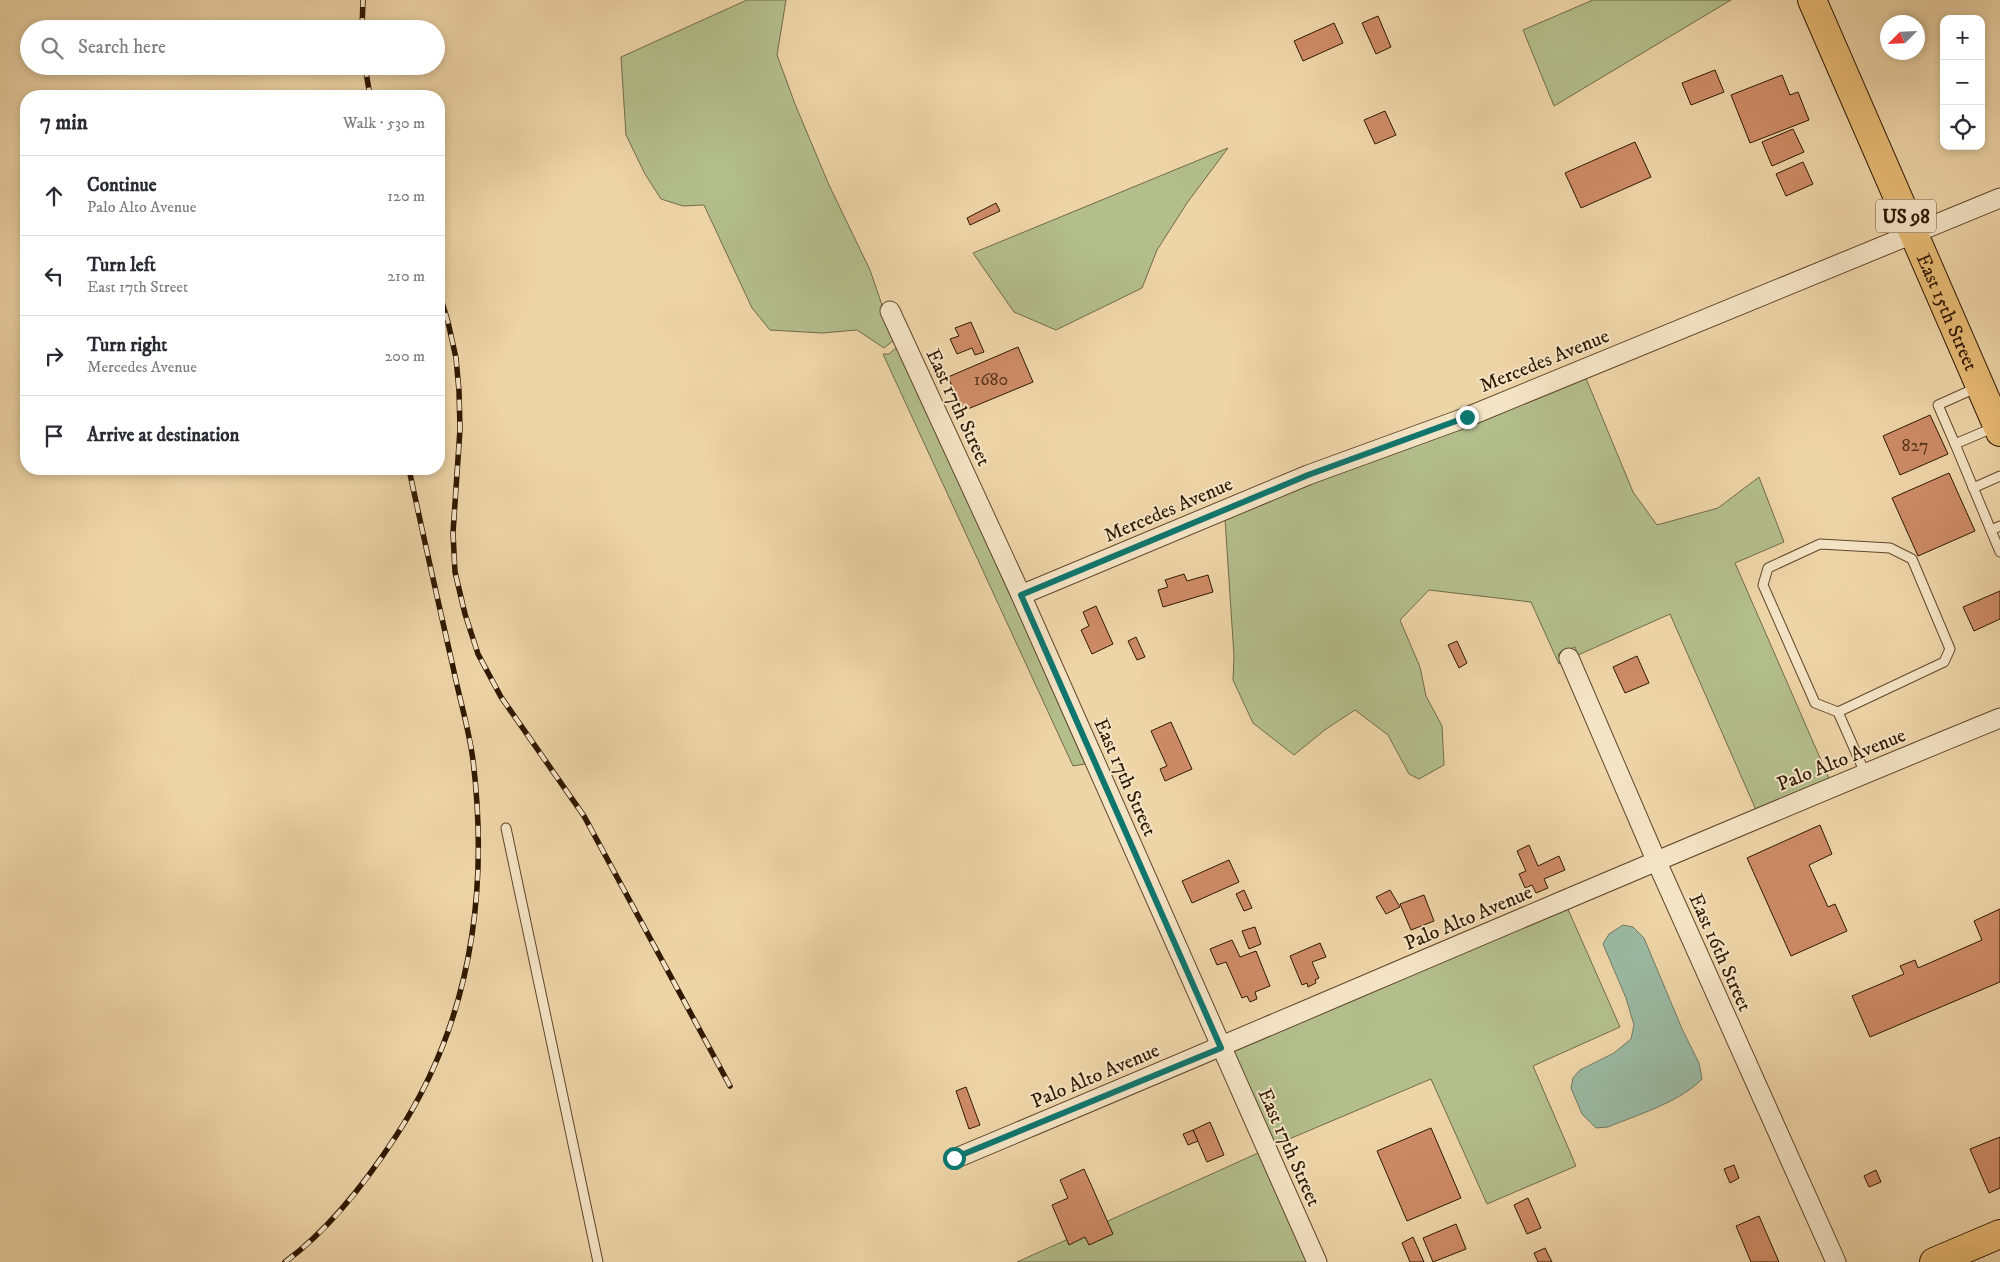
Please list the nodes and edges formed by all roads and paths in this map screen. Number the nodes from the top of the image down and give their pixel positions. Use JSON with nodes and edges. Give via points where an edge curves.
{"nodes":[{"id":1,"x":1812,"y":0,"type":"edge"},
{"id":2,"x":2000,"y":198,"type":"edge"},
{"id":3,"x":1913,"y":232,"type":"junction"},
{"id":4,"x":890,"y":312,"type":"dead end"},
{"id":5,"x":1980,"y":386,"type":"junction"},
{"id":6,"x":1999,"y":429,"type":"edge"},
{"id":7,"x":1954,"y":444,"type":"junction"},
{"id":8,"x":2000,"y":476,"type":"edge"},
{"id":9,"x":1973,"y":488,"type":"junction"},
{"id":10,"x":2000,"y":526,"type":"edge"},
{"id":11,"x":1991,"y":530,"type":"junction"},
{"id":12,"x":2000,"y":552,"type":"edge"},
{"id":13,"x":1021,"y":595,"type":"junction"},
{"id":14,"x":1569,"y":658,"type":"dead end"},
{"id":15,"x":1838,"y":712,"type":"junction"},
{"id":16,"x":2000,"y":718,"type":"edge"},
{"id":17,"x":1866,"y":773,"type":"junction"},
{"id":18,"x":506,"y":828,"type":"dead end"},
{"id":19,"x":1656,"y":860,"type":"junction"},
{"id":20,"x":1221,"y":1048,"type":"junction"},
{"id":21,"x":954,"y":1158,"type":"dead end"},
{"id":22,"x":2000,"y":1234,"type":"edge"},
{"id":23,"x":598,"y":1262,"type":"edge"},
{"id":24,"x":1317,"y":1262,"type":"edge"},
{"id":25,"x":1836,"y":1262,"type":"edge"},
{"id":26,"x":1934,"y":1262,"type":"edge"}],
"edges":[{"from":1,"to":3,"type":"main road","name":"East 15th Street","number":"US 98"},
{"from":2,"to":3,"type":"street","name":"Mercedes Avenue"},
{"from":3,"to":5,"type":"main road","name":"East 15th Street","number":"US 98"},
{"from":3,"to":13,"type":"street","name":"Mercedes Avenue","via":[[1467,417],[1308,475]]},
{"from":4,"to":13,"type":"street","name":"East 17th Street"},
{"from":5,"to":6,"type":"main road","name":"East 15th Street","number":"US 98"},
{"from":5,"to":7,"type":"lane","via":[[1938,405]]},
{"from":6,"to":7,"type":"lane"},
{"from":7,"to":9,"type":"lane"},
{"from":8,"to":9,"type":"lane"},
{"from":9,"to":11,"type":"lane"},
{"from":10,"to":11,"type":"lane"},
{"from":11,"to":12,"type":"lane"},
{"from":13,"to":20,"type":"street","name":"East 17th Street"},
{"from":14,"to":19,"type":"street","name":"East 16th Street"},
{"from":15,"to":15,"type":"lane","via":[[1944,662],[1950,648],[1912,559],[1890,548],[1820,544],[1768,568],[1764,585],[1814,703]]},
{"from":15,"to":17,"type":"lane"},
{"from":16,"to":17,"type":"street","name":"Palo Alto Avenue"},
{"from":17,"to":19,"type":"street","name":"Palo Alto Avenue"},
{"from":18,"to":23,"type":"lane"},
{"from":19,"to":20,"type":"street","name":"Palo Alto Avenue"},
{"from":19,"to":25,"type":"street","name":"East 16th Street"},
{"from":20,"to":21,"type":"street","name":"Palo Alto Avenue"},
{"from":20,"to":24,"type":"street","name":"East 17th Street"},
{"from":22,"to":26,"type":"main road"}]}
